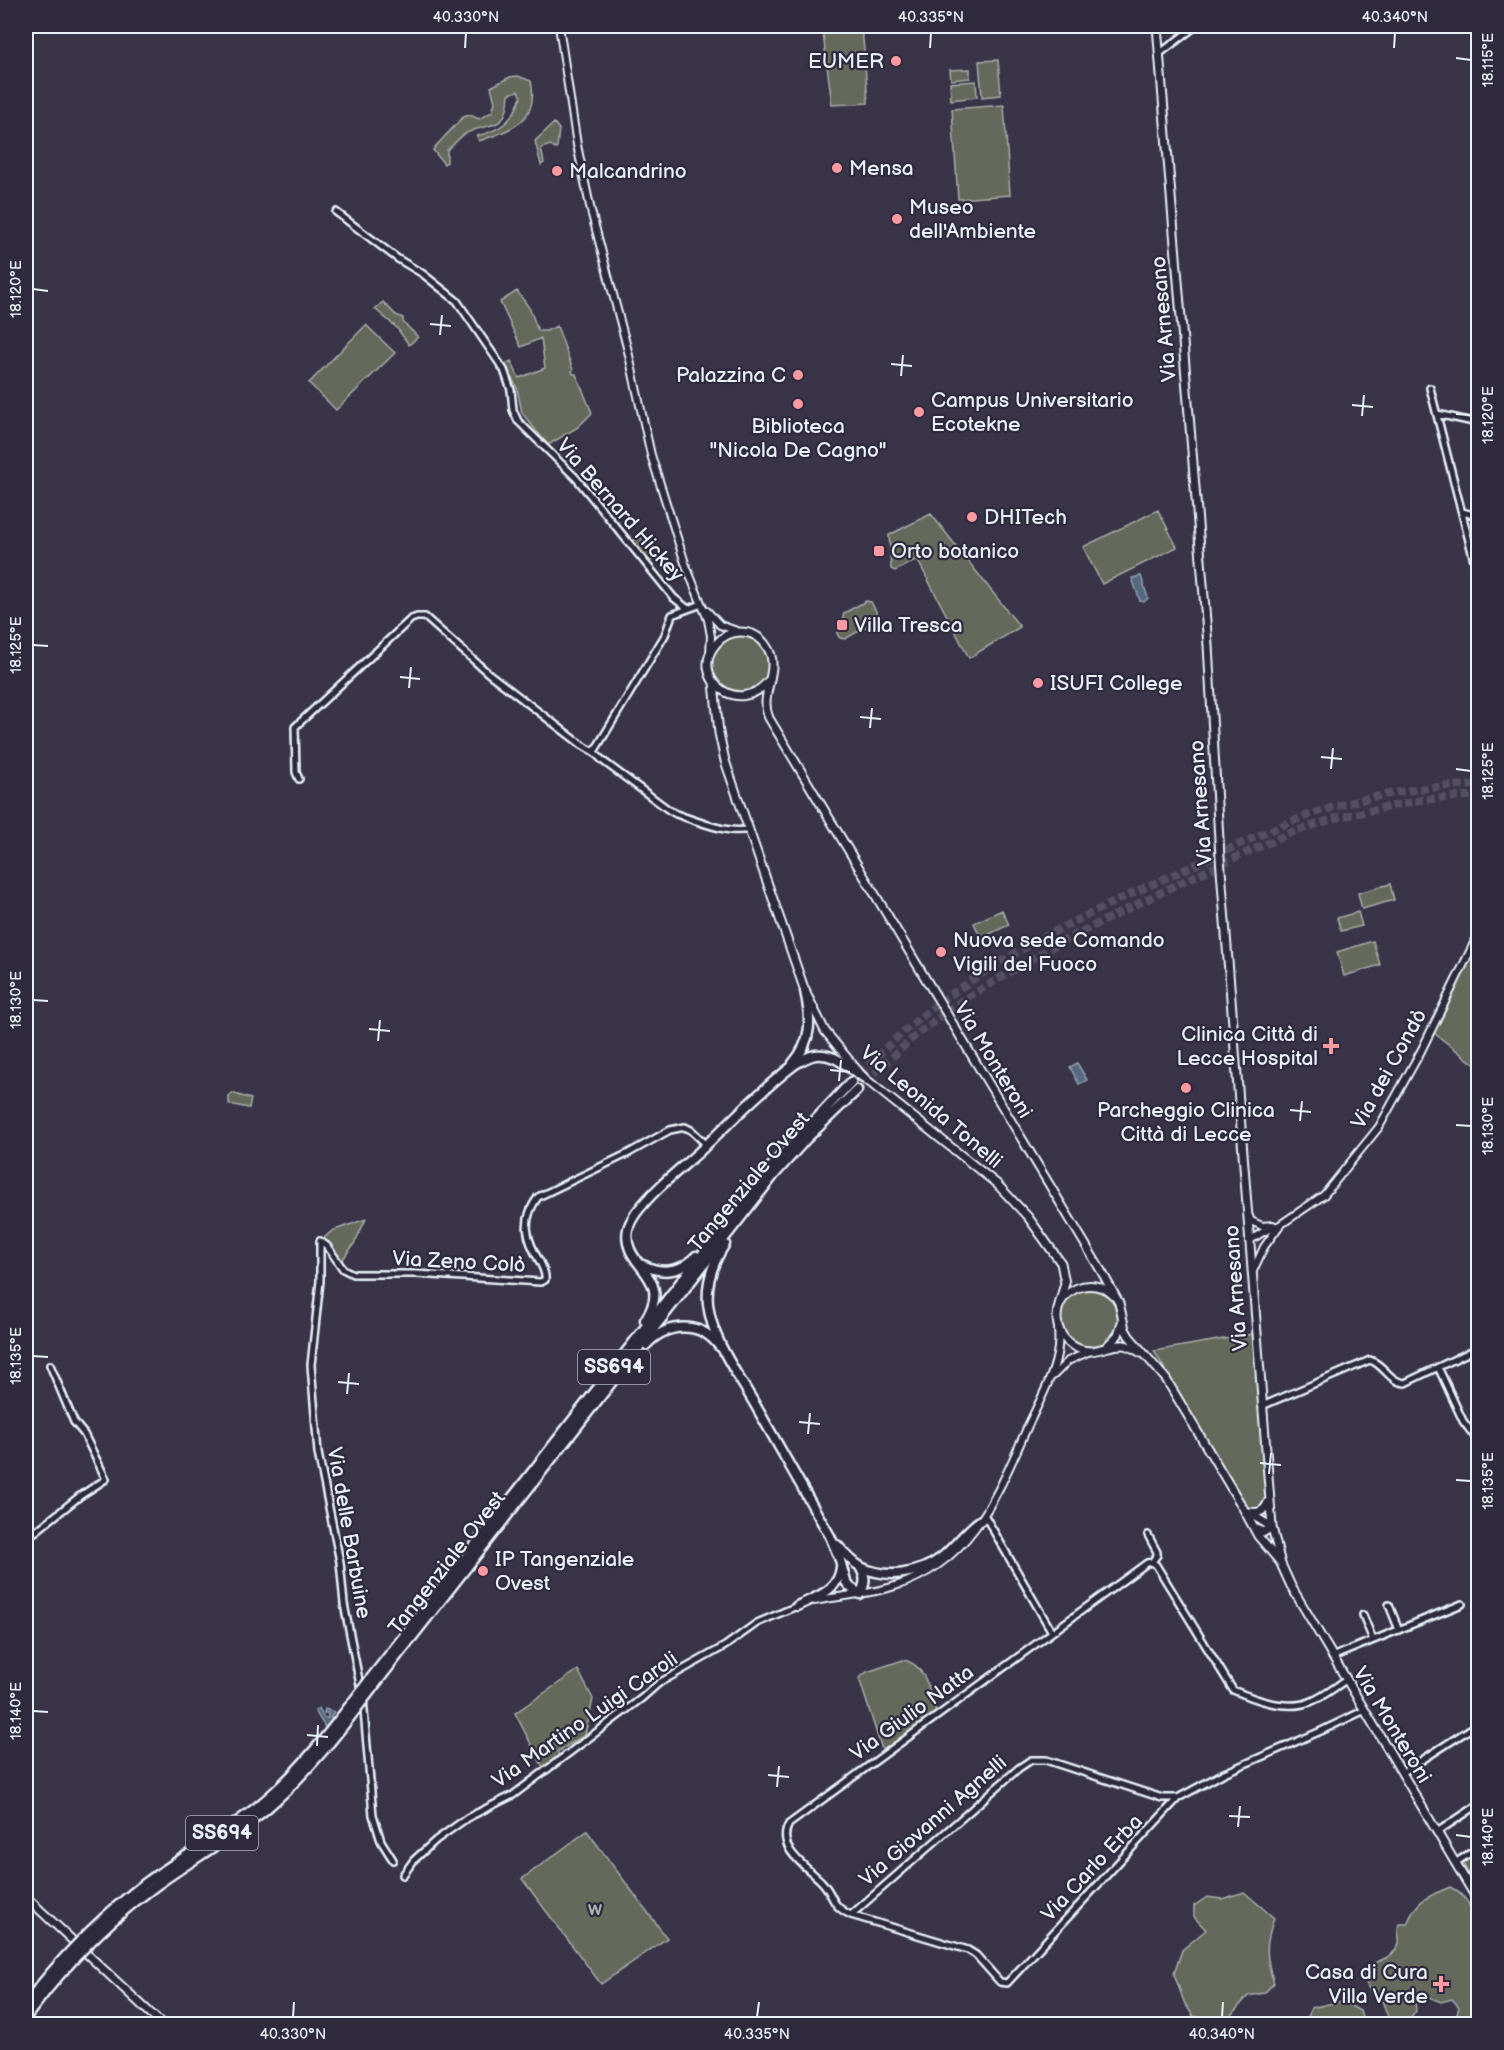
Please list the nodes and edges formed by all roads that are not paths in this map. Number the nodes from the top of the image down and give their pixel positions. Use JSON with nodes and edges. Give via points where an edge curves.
{"nodes":[{"id":1,"x":559,"y":26,"type":"edge"},
{"id":2,"x":1157,"y":26,"type":"edge"},
{"id":3,"x":1196,"y":26,"type":"edge"},
{"id":4,"x":1159,"y":54,"type":"junction"},
{"id":5,"x":336,"y":212,"type":"dead end"},
{"id":6,"x":1430,"y":388,"type":"dead end"},
{"id":7,"x":1437,"y":414,"type":"junction"},
{"id":8,"x":1479,"y":423,"type":"edge"},
{"id":9,"x":1462,"y":512,"type":"junction"},
{"id":10,"x":1479,"y":516,"type":"edge"},
{"id":11,"x":1479,"y":576,"type":"edge"},
{"id":12,"x":703,"y":605,"type":"junction"},
{"id":13,"x":688,"y":609,"type":"junction"},
{"id":14,"x":744,"y":632,"type":"junction"},
{"id":15,"x":710,"y":654,"type":"junction"},
{"id":16,"x":769,"y":680,"type":"junction"},
{"id":17,"x":714,"y":683,"type":"junction"},
{"id":18,"x":594,"y":752,"type":"junction"},
{"id":19,"x":298,"y":779,"type":"dead end"},
{"id":20,"x":748,"y":829,"type":"junction"},
{"id":21,"x":1479,"y":935,"type":"edge"},
{"id":22,"x":805,"y":991,"type":"junction"},
{"id":23,"x":788,"y":1070,"type":"junction"},
{"id":24,"x":863,"y":1077,"type":"junction"},
{"id":25,"x":706,"y":1145,"type":"junction"},
{"id":26,"x":774,"y":1175,"type":"junction"},
{"id":27,"x":739,"y":1206,"type":"junction"},
{"id":28,"x":1247,"y":1211,"type":"junction"},
{"id":29,"x":1280,"y":1225,"type":"junction"},
{"id":30,"x":320,"y":1241,"type":"joint"},
{"id":31,"x":1249,"y":1241,"type":"junction"},
{"id":32,"x":640,"y":1264,"type":"junction"},
{"id":33,"x":1252,"y":1279,"type":"junction"},
{"id":34,"x":1116,"y":1298,"type":"junction"},
{"id":35,"x":1059,"y":1305,"type":"junction"},
{"id":36,"x":1123,"y":1319,"type":"junction"},
{"id":37,"x":1057,"y":1323,"type":"junction"},
{"id":38,"x":1104,"y":1348,"type":"junction"},
{"id":39,"x":1479,"y":1348,"type":"edge"},
{"id":40,"x":1092,"y":1351,"type":"junction"},
{"id":41,"x":1148,"y":1357,"type":"junction"},
{"id":42,"x":730,"y":1362,"type":"junction"},
{"id":43,"x":50,"y":1365,"type":"dead end"},
{"id":44,"x":1438,"y":1367,"type":"junction"},
{"id":45,"x":1046,"y":1387,"type":"junction"},
{"id":46,"x":596,"y":1390,"type":"junction"},
{"id":47,"x":598,"y":1399,"type":"junction"},
{"id":48,"x":1262,"y":1406,"type":"junction"},
{"id":49,"x":1479,"y":1441,"type":"edge"},
{"id":50,"x":1268,"y":1502,"type":"junction"},
{"id":51,"x":1245,"y":1509,"type":"junction"},
{"id":52,"x":983,"y":1518,"type":"junction"},
{"id":53,"x":1272,"y":1527,"type":"junction"},
{"id":54,"x":1254,"y":1528,"type":"junction"},
{"id":55,"x":35,"y":1532,"type":"dead end"},
{"id":56,"x":1148,"y":1535,"type":"dead end"},
{"id":57,"x":830,"y":1536,"type":"junction"},
{"id":58,"x":840,"y":1560,"type":"junction"},
{"id":59,"x":1152,"y":1562,"type":"junction"},
{"id":60,"x":1281,"y":1564,"type":"junction"},
{"id":61,"x":860,"y":1567,"type":"junction"},
{"id":62,"x":860,"y":1594,"type":"junction"},
{"id":63,"x":1462,"y":1604,"type":"dead end"},
{"id":64,"x":1389,"y":1605,"type":"dead end"},
{"id":65,"x":797,"y":1606,"type":"junction"},
{"id":66,"x":1363,"y":1615,"type":"dead end"},
{"id":67,"x":1399,"y":1630,"type":"junction"},
{"id":68,"x":1052,"y":1632,"type":"junction"},
{"id":69,"x":1373,"y":1640,"type":"junction"},
{"id":70,"x":1332,"y":1657,"type":"junction"},
{"id":71,"x":389,"y":1661,"type":"junction"},
{"id":72,"x":1346,"y":1680,"type":"junction"},
{"id":73,"x":1365,"y":1710,"type":"junction"},
{"id":74,"x":1479,"y":1724,"type":"edge"},
{"id":75,"x":1402,"y":1773,"type":"junction"},
{"id":76,"x":1178,"y":1798,"type":"junction"},
{"id":77,"x":1479,"y":1805,"type":"edge"},
{"id":78,"x":1437,"y":1832,"type":"junction"},
{"id":79,"x":1479,"y":1848,"type":"edge"},
{"id":80,"x":393,"y":1860,"type":"dead end"},
{"id":81,"x":1455,"y":1863,"type":"junction"},
{"id":82,"x":403,"y":1875,"type":"dead end"},
{"id":83,"x":1479,"y":1883,"type":"edge"},
{"id":84,"x":1470,"y":1887,"type":"junction"},
{"id":85,"x":26,"y":1897,"type":"edge"},
{"id":86,"x":1479,"y":1901,"type":"edge"},
{"id":87,"x":851,"y":1915,"type":"junction"},
{"id":88,"x":42,"y":1989,"type":"junction"},
{"id":89,"x":26,"y":2005,"type":"edge"},
{"id":90,"x":26,"y":2017,"type":"edge"},
{"id":91,"x":162,"y":2025,"type":"edge"}],
"edges":[{"from":1,"to":12,"type":"street","via":[[583,176],[651,455],[685,563]]},
{"from":2,"to":4,"type":"main road","name":"Via Arnesano"},
{"from":3,"to":4,"type":"street"},
{"from":4,"to":28,"type":"main road","name":"Via Arnesano","via":[[1208,645]]},
{"from":5,"to":13,"type":"street","name":"Via Bernard Hickey","via":[[457,301],[504,370],[518,421],[576,478],[674,598]]},
{"from":6,"to":7,"type":"street"},
{"from":7,"to":8,"type":"street"},
{"from":7,"to":9,"type":"street"},
{"from":9,"to":10,"type":"street"},
{"from":9,"to":11,"type":"street"},
{"from":12,"to":13,"type":"street","name":"Via Bernard Hickey"},
{"from":12,"to":14,"type":"street","via":[[720,625]]},
{"from":12,"to":15,"type":"street","via":[[711,636]]},
{"from":13,"to":18,"type":"street","via":[[672,615],[665,635]]},
{"from":14,"to":15,"type":"main road","via":[[723,637]]},
{"from":14,"to":16,"type":"main road","name":"Via Monteroni","via":[[759,638],[771,653]]},
{"from":15,"to":17,"type":"main road","via":[[708,664]]},
{"from":16,"to":17,"type":"main road","via":[[756,693],[737,697]]},
{"from":16,"to":34,"type":"main road","name":"Via Monteroni","via":[[765,704],[769,718]]},
{"from":17,"to":20,"type":"main road","name":"Via Leonida Tonelli","via":[[725,761]]},
{"from":18,"to":19,"type":"street","via":[[488,673],[432,622],[417,617],[295,727]]},
{"from":18,"to":20,"type":"street","via":[[676,814],[732,830]]},
{"from":20,"to":22,"type":"main road","name":"Via Leonida Tonelli"},
{"from":21,"to":29,"type":"street","name":"Via dei Condò","via":[[1379,1127],[1324,1195]]},
{"from":22,"to":23,"type":"highway","via":[[810,1033]]},
{"from":22,"to":24,"type":"main road","name":"Via Leonida Tonelli","via":[[825,1031]]},
{"from":23,"to":24,"type":"highway","via":[[805,1058],[828,1056]]},
{"from":23,"to":25,"type":"highway"},
{"from":24,"to":35,"type":"main road","name":"Via Leonida Tonelli","via":[[997,1184],[1028,1216],[1061,1263],[1065,1283]]},
{"from":25,"to":30,"type":"street","name":"Via Zeno Colò","via":[[685,1127],[670,1130],[538,1197],[530,1209],[526,1228],[545,1273],[545,1280],[540,1282],[353,1274],[343,1269]]},
{"from":25,"to":32,"type":"highway","via":[[636,1213],[628,1229],[629,1248]]},
{"from":26,"to":27,"type":"highway","name":"Tangenziale Ovest","number":"SS694","via":[[854,1086],[782,1155]]},
{"from":26,"to":42,"type":"highway","via":[[718,1255],[711,1273],[708,1293],[712,1323]]},
{"from":26,"to":47,"type":"highway","name":"Tangenziale Ovest","number":"SS694"},
{"from":27,"to":32,"type":"highway","via":[[687,1264],[672,1271]]},
{"from":27,"to":46,"type":"highway","name":"Tangenziale Ovest","number":"SS694"},
{"from":28,"to":29,"type":"street","via":[[1251,1221],[1262,1226]]},
{"from":28,"to":31,"type":"main road","name":"Via Arnesano"},
{"from":29,"to":31,"type":"street","name":"Via dei Condò"},
{"from":29,"to":33,"type":"street","name":"Via dei Condò","via":[[1260,1255]]},
{"from":30,"to":80,"type":"street","name":"Via delle Barbuine","via":[[311,1365],[318,1453],[365,1712],[373,1815],[381,1841]]},
{"from":31,"to":33,"type":"main road","name":"Via Arnesano"},
{"from":32,"to":46,"type":"highway","via":[[655,1289],[652,1309]]},
{"from":33,"to":48,"type":"main road","name":"Via Arnesano"},
{"from":34,"to":35,"type":"main road","via":[[1104,1288],[1082,1286],[1068,1293]]},
{"from":34,"to":36,"type":"main road","name":"Via Monteroni"},
{"from":35,"to":37,"type":"main road"},
{"from":36,"to":38,"type":"main road","via":[[1118,1335]]},
{"from":36,"to":41,"type":"main road","name":"Via Monteroni","via":[[1129,1336]]},
{"from":37,"to":40,"type":"main road","via":[[1069,1344]]},
{"from":37,"to":45,"type":"street","name":"Via Martino Luigi Caroli","via":[[1060,1347]]},
{"from":38,"to":40,"type":"main road"},
{"from":38,"to":41,"type":"main road","via":[[1125,1346]]},
{"from":39,"to":44,"type":"street"},
{"from":40,"to":45,"type":"street","name":"Via Martino Luigi Caroli","via":[[1068,1361]]},
{"from":41,"to":51,"type":"main road","name":"Via Monteroni","via":[[1166,1379]]},
{"from":42,"to":47,"type":"highway","via":[[716,1342],[699,1330],[668,1329],[647,1343]]},
{"from":42,"to":57,"type":"highway"},
{"from":43,"to":55,"type":"street","via":[[74,1422],[106,1479]]},
{"from":44,"to":48,"type":"street","via":[[1401,1383],[1370,1360]]},
{"from":44,"to":49,"type":"street","via":[[1462,1421]]},
{"from":45,"to":52,"type":"street","name":"Via Martino Luigi Caroli"},
{"from":46,"to":71,"type":"highway","name":"Tangenziale Ovest","number":"SS694"},
{"from":47,"to":71,"type":"highway","name":"Tangenziale Ovest","number":"SS694"},
{"from":48,"to":50,"type":"main road","name":"Via Arnesano"},
{"from":50,"to":51,"type":"main road","via":[[1258,1513]]},
{"from":50,"to":53,"type":"main road","name":"Via Monteroni"},
{"from":51,"to":53,"type":"main road","name":"Via Monteroni"},
{"from":51,"to":54,"type":"main road","name":"Via Monteroni"},
{"from":52,"to":61,"type":"highway","via":[[941,1558],[920,1569],[885,1574]]},
{"from":52,"to":62,"type":"street","name":"Via Martino Luigi Caroli","via":[[965,1542],[925,1573],[896,1586]]},
{"from":52,"to":68,"type":"street"},
{"from":53,"to":54,"type":"main road","via":[[1264,1532]]},
{"from":53,"to":60,"type":"main road","name":"Via Monteroni"},
{"from":54,"to":60,"type":"main road","name":"Via Monteroni"},
{"from":56,"to":59,"type":"street","via":[[1157,1552]]},
{"from":57,"to":58,"type":"highway"},
{"from":57,"to":61,"type":"highway"},
{"from":58,"to":62,"type":"highway","via":[[846,1582]]},
{"from":58,"to":65,"type":"highway","via":[[840,1573],[832,1588]]},
{"from":59,"to":68,"type":"street","name":"Via Giulio Natta"},
{"from":59,"to":72,"type":"street","via":[[1233,1690],[1276,1704],[1295,1705],[1312,1701]]},
{"from":60,"to":70,"type":"main road","name":"Via Monteroni"},
{"from":61,"to":62,"type":"highway","via":[[866,1578]]},
{"from":62,"to":65,"type":"street","name":"Via Martino Luigi Caroli"},
{"from":63,"to":67,"type":"street"},
{"from":64,"to":67,"type":"street"},
{"from":65,"to":82,"type":"street","name":"Via Martino Luigi Caroli","via":[[757,1623],[659,1683],[513,1796],[467,1818],[436,1840]]},
{"from":66,"to":69,"type":"street"},
{"from":67,"to":69,"type":"street"},
{"from":68,"to":87,"type":"street","name":"Via Giulio Natta","via":[[789,1824],[786,1836],[796,1859],[820,1881],[834,1904]]},
{"from":69,"to":70,"type":"street"},
{"from":70,"to":72,"type":"main road","name":"Via Monteroni"},
{"from":71,"to":88,"type":"highway","name":"Tangenziale Ovest","number":"SS694","bridge":true,"via":[[327,1746],[286,1791],[242,1828],[127,1908]]},
{"from":72,"to":73,"type":"main road","name":"Via Monteroni"},
{"from":73,"to":75,"type":"main road","name":"Via Monteroni"},
{"from":73,"to":76,"type":"street","name":"Via Carlo Erba","via":[[1217,1776]]},
{"from":74,"to":75,"type":"street"},
{"from":75,"to":78,"type":"main road","name":"Via Monteroni"},
{"from":76,"to":87,"type":"street","name":"Via Giovanni Agnelli","via":[[1162,1798],[1046,1760],[1031,1760]]},
{"from":76,"to":87,"type":"street","name":"Via Carlo Erba","via":[[1007,1983],[1000,1982],[968,1950]]},
{"from":77,"to":78,"type":"street"},
{"from":78,"to":81,"type":"main road","name":"Via Monteroni"},
{"from":79,"to":81,"type":"street"},
{"from":81,"to":84,"type":"main road","name":"Via Monteroni"},
{"from":83,"to":84,"type":"street"},
{"from":84,"to":86,"type":"main road","name":"Via Monteroni"},
{"from":85,"to":91,"type":"main road"},
{"from":88,"to":89,"type":"highway","name":"Tangenziale Ovest","number":"SS694"},
{"from":88,"to":90,"type":"highway","name":"Tangenziale Ovest","number":"SS694"}]}
